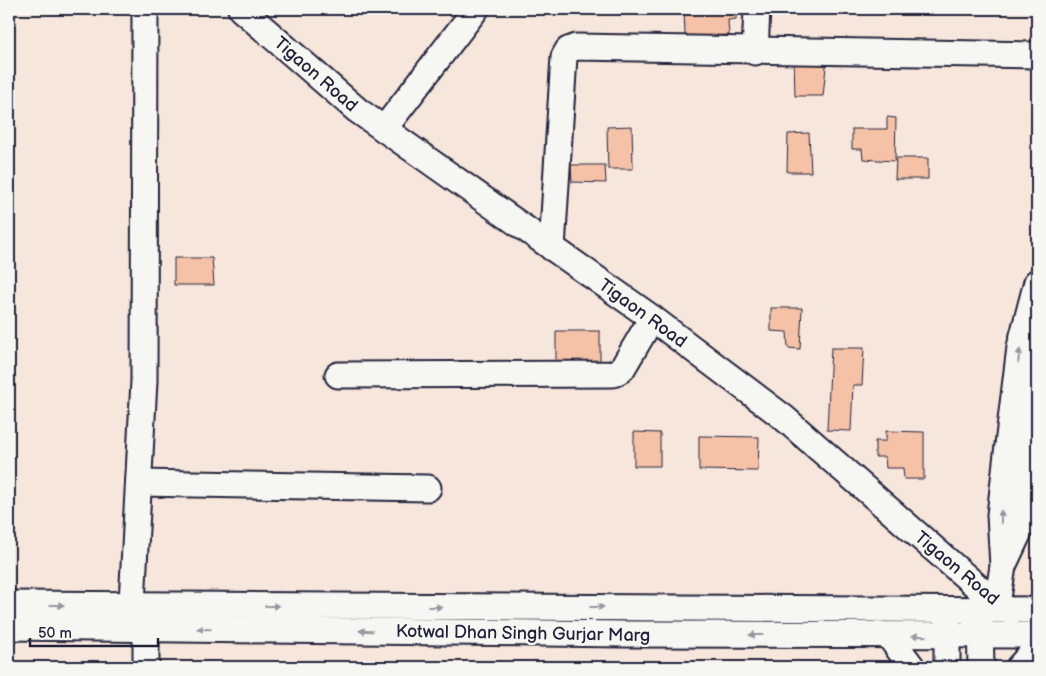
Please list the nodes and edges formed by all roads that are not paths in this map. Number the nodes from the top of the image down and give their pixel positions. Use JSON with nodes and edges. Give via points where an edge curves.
{"nodes":[{"id":1,"x":145,"y":9,"type":"edge"},
{"id":2,"x":241,"y":9,"type":"edge"},
{"id":3,"x":757,"y":9,"type":"edge"},
{"id":4,"x":466,"y":13,"type":"edge"},
{"id":5,"x":755,"y":52,"type":"junction"},
{"id":6,"x":1037,"y":55,"type":"edge"},
{"id":7,"x":384,"y":129,"type":"junction"},
{"id":8,"x":552,"y":248,"type":"junction"},
{"id":9,"x":1037,"y":282,"type":"edge"},
{"id":10,"x":652,"y":318,"type":"junction"},
{"id":11,"x":1037,"y":351,"type":"edge"},
{"id":12,"x":338,"y":375,"type":"dead end"},
{"id":13,"x":139,"y":483,"type":"junction"},
{"id":14,"x":428,"y":488,"type":"dead end"},
{"id":15,"x":1003,"y":566,"type":"junction"},
{"id":16,"x":9,"y":604,"type":"edge"},
{"id":17,"x":995,"y":607,"type":"junction"},
{"id":18,"x":948,"y":609,"type":"junction"},
{"id":19,"x":1037,"y":610,"type":"edge"},
{"id":20,"x":136,"y":621,"type":"junction"},
{"id":21,"x":9,"y":626,"type":"edge"},
{"id":22,"x":1037,"y":626,"type":"edge"},
{"id":23,"x":1037,"y":635,"type":"edge"},
{"id":24,"x":889,"y":636,"type":"junction"},
{"id":25,"x":947,"y":636,"type":"junction"},
{"id":26,"x":980,"y":636,"type":"junction"},
{"id":27,"x":1037,"y":647,"type":"edge"},
{"id":28,"x":146,"y":667,"type":"edge"},
{"id":29,"x":912,"y":667,"type":"edge"},
{"id":30,"x":947,"y":667,"type":"edge"},
{"id":31,"x":980,"y":667,"type":"edge"},
{"id":32,"x":1019,"y":667,"type":"edge"}],
"edges":[{"from":1,"to":13,"type":"street","via":[[144,380]]},
{"from":2,"to":7,"type":"street","name":"Tigaon Road","via":[[357,110]]},
{"from":3,"to":5,"type":"street"},
{"from":4,"to":7,"type":"street"},
{"from":5,"to":6,"type":"street"},
{"from":5,"to":8,"type":"street","via":[[576,47],[565,52]]},
{"from":7,"to":8,"type":"street","name":"Tigaon Road"},
{"from":8,"to":10,"type":"street","name":"Tigaon Road"},
{"from":15,"to":9,"type":"street","one_way":true,"via":[[1000,515],[1008,445],[1020,347]]},
{"from":10,"to":12,"type":"street","via":[[622,369],[614,374]]},
{"from":10,"to":17,"type":"street","name":"Tigaon Road","via":[[783,417]]},
{"from":11,"to":15,"type":"street","via":[[1020,530]]},
{"from":13,"to":14,"type":"street"},
{"from":13,"to":20,"type":"street"},
{"from":15,"to":17,"type":"street"},
{"from":16,"to":20,"type":"street","name":"Kotwal Dhan Singh Gurjar Marg","one_way":true},
{"from":17,"to":18,"type":"street","name":"Kotwal Dhan Singh Gurjar Marg"},
{"from":17,"to":19,"type":"street","name":"Kotwal Dhan Singh Gurjar Marg"},
{"from":17,"to":22,"type":"street","name":"Tigaon Road"},
{"from":17,"to":26,"type":"street"},
{"from":20,"to":18,"type":"street","name":"Kotwal Dhan Singh Gurjar Marg","one_way":true},
{"from":18,"to":25,"type":"street"},
{"from":20,"to":21,"type":"street","name":"Kotwal Dhan Singh Gurjar Marg"},
{"from":24,"to":20,"type":"street","name":"Kotwal Dhan Singh Gurjar Marg","one_way":true},
{"from":20,"to":28,"type":"street"},
{"from":23,"to":26,"type":"street","name":"Kotwal Dhan Singh Gurjar Marg"},
{"from":25,"to":24,"type":"street","name":"Kotwal Dhan Singh Gurjar Marg","one_way":true},
{"from":24,"to":29,"type":"street"},
{"from":25,"to":26,"type":"street","name":"Kotwal Dhan Singh Gurjar Marg"},
{"from":25,"to":30,"type":"street"},
{"from":26,"to":31,"type":"street"},
{"from":27,"to":32,"type":"street"}]}
